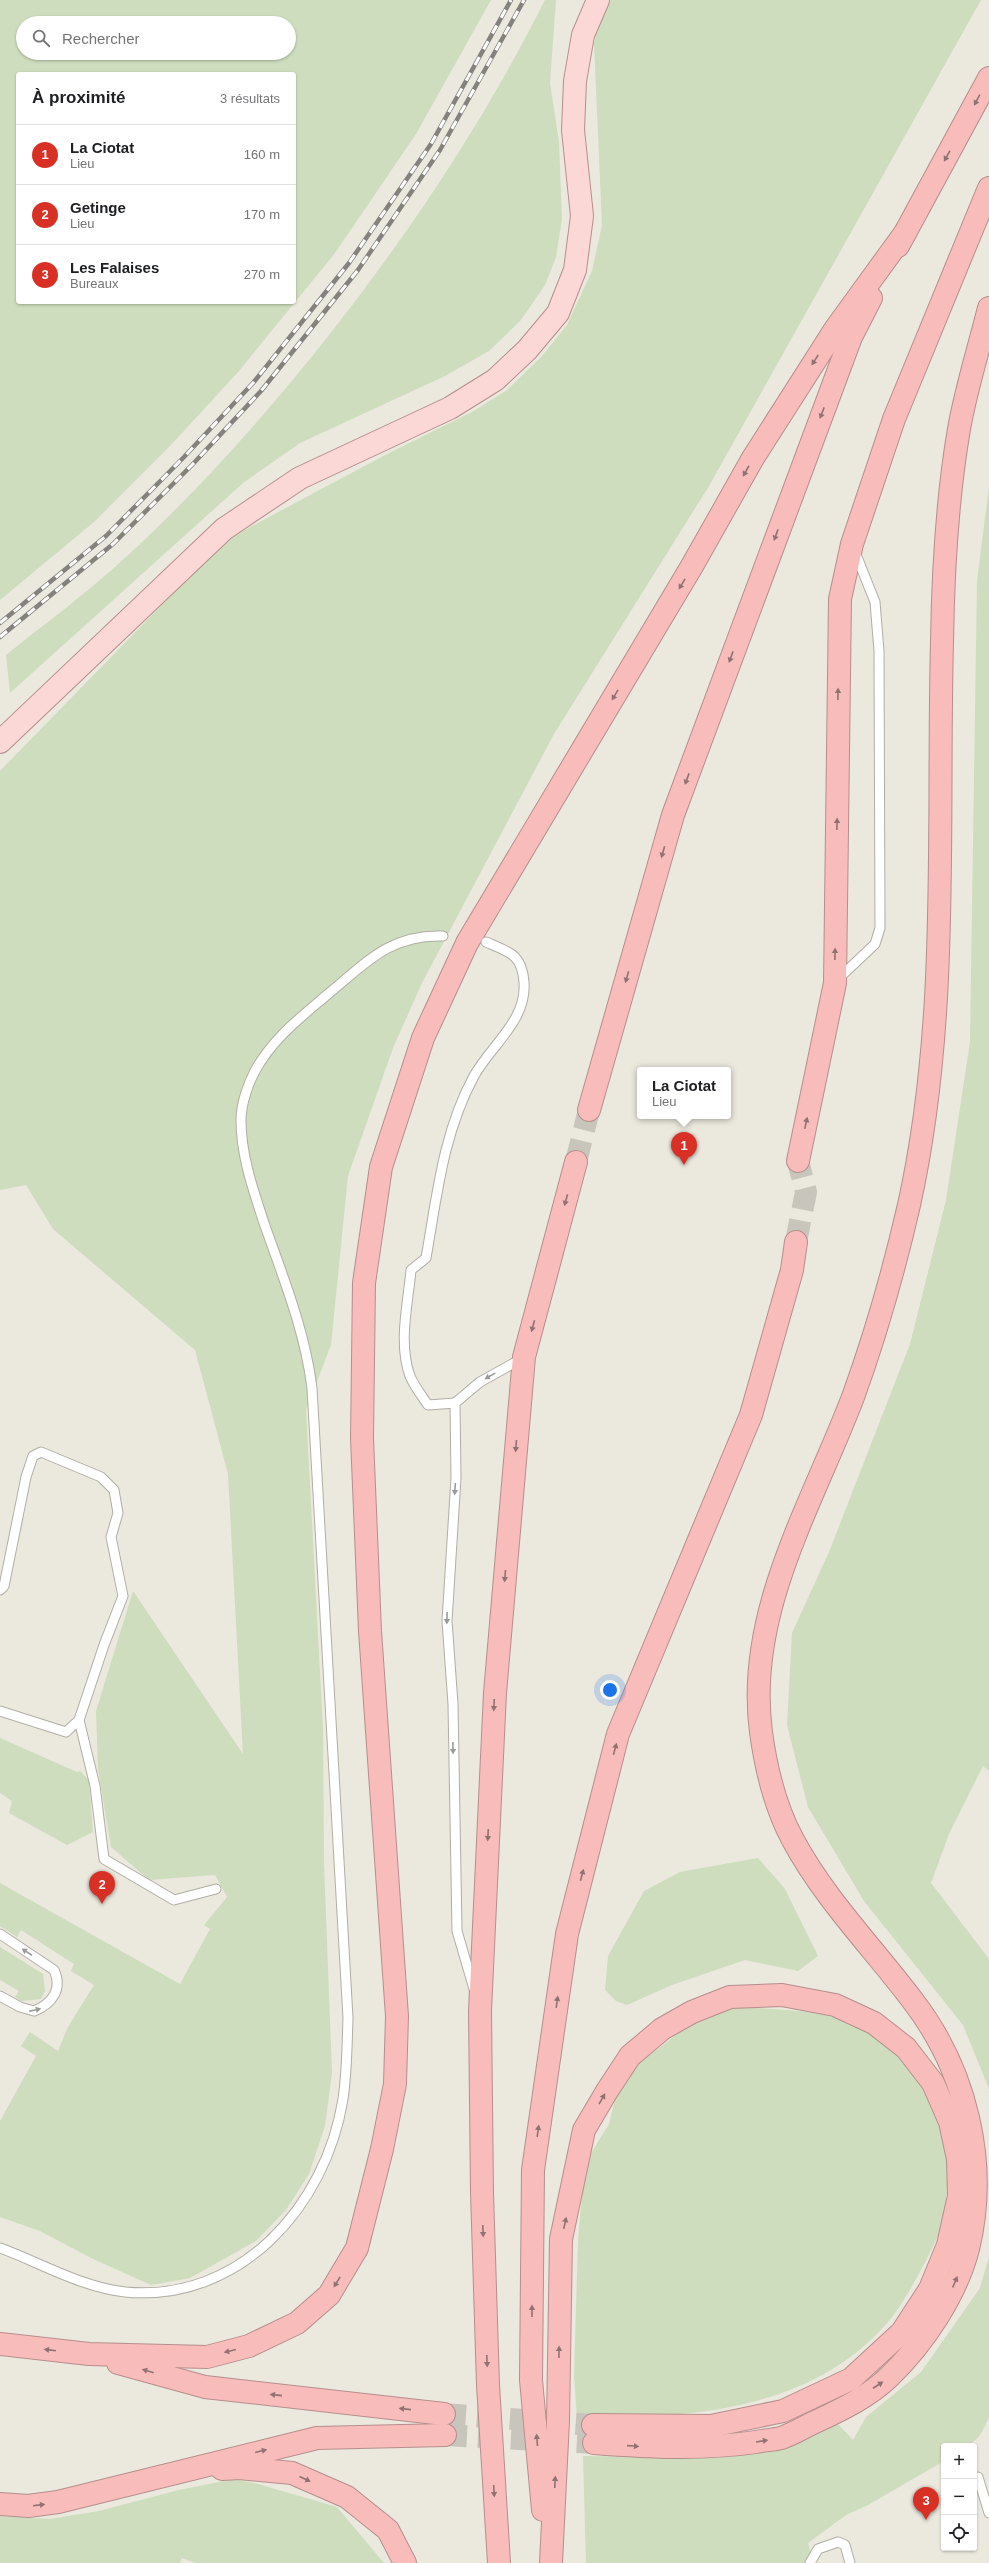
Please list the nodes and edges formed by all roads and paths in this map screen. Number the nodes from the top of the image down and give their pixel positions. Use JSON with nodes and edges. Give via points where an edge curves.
{"nodes":[{"id":1,"x":598,"y":0,"type":"edge"},
{"id":2,"x":989,"y":78,"type":"edge"},
{"id":3,"x":989,"y":188,"type":"edge"},
{"id":4,"x":905,"y":232,"type":"junction"},
{"id":5,"x":989,"y":308,"type":"edge"},
{"id":6,"x":852,"y":544,"type":"junction"},
{"id":7,"x":0,"y":742,"type":"edge"},
{"id":8,"x":443,"y":936,"type":"dead end"},
{"id":9,"x":486,"y":942,"type":"dead end"},
{"id":10,"x":835,"y":983,"type":"junction"},
{"id":11,"x":589,"y":1110,"type":"tunnel mouth"},
{"id":12,"x":798,"y":1161,"type":"tunnel mouth"},
{"id":13,"x":576,"y":1162,"type":"tunnel mouth"},
{"id":14,"x":796,"y":1242,"type":"tunnel mouth"},
{"id":15,"x":524,"y":1357,"type":"junction"},
{"id":16,"x":455,"y":1403,"type":"junction"},
{"id":17,"x":0,"y":1590,"type":"edge"},
{"id":18,"x":0,"y":1711,"type":"edge"},
{"id":19,"x":79,"y":1720,"type":"junction"},
{"id":20,"x":216,"y":1889,"type":"dead end"},
{"id":21,"x":0,"y":1934,"type":"edge"},
{"id":22,"x":0,"y":1996,"type":"edge"},
{"id":23,"x":480,"y":2011,"type":"junction"},
{"id":24,"x":0,"y":2248,"type":"edge"},
{"id":25,"x":0,"y":2344,"type":"edge"},
{"id":26,"x":89,"y":2354,"type":"junction"},
{"id":27,"x":444,"y":2414,"type":"tunnel mouth"},
{"id":28,"x":445,"y":2435,"type":"tunnel mouth"},
{"id":29,"x":183,"y":2471,"type":"junction"},
{"id":30,"x":978,"y":2477,"type":"dead end"},
{"id":31,"x":0,"y":2504,"type":"edge"},
{"id":32,"x":989,"y":2513,"type":"edge"},
{"id":33,"x":405,"y":2563,"type":"edge"},
{"id":34,"x":499,"y":2563,"type":"edge"},
{"id":35,"x":547,"y":2563,"type":"edge"},
{"id":36,"x":551,"y":2563,"type":"edge"},
{"id":37,"x":810,"y":2563,"type":"edge"},
{"id":38,"x":850,"y":2563,"type":"edge"}],
"edges":[{"from":1,"to":7,"type":"main road","via":[[584,35],[575,81],[573,130],[582,216],[575,270],[558,313],[527,350],[495,380],[450,408],[300,478],[224,529]]},
{"from":2,"to":4,"type":"highway","one_way":true},
{"from":3,"to":6,"type":"highway","via":[[894,419]]},
{"from":4,"to":11,"type":"highway","one_way":true,"via":[[850,338],[674,815]]},
{"from":4,"to":26,"type":"highway","one_way":true,"via":[[836,328],[753,458],[692,566],[467,943],[423,1038],[381,1167],[364,1283],[362,1438],[370,1631],[397,2016],[395,2084],[382,2149],[357,2248],[329,2295],[297,2323],[249,2346],[207,2357]]},
{"from":36,"to":5,"type":"highway","one_way":true,"via":[[558,2421],[561,2239],[584,2130],[630,2056],[662,2028],[692,2012],[730,1997],[782,1995],[835,2005],[874,2023],[906,2048],[933,2083],[950,2122],[958,2159],[959,2196],[948,2245],[930,2289],[902,2332],[851,2379],[783,2412],[711,2426],[593,2434],[662,2448],[720,2447],[781,2438],[840,2411],[887,2380],[921,2340],[949,2295],[968,2252],[978,2196],[975,2145],[964,2098],[943,2047],[916,2004],[846,1919],[793,1840],[773,1792],[760,1728],[760,1654],[785,1558],[852,1401],[884,1308],[910,1200],[926,1113],[935,1043],[942,639],[950,505],[959,428]]},
{"from":10,"to":6,"type":"highway","one_way":true,"via":[[840,599]]},
{"from":6,"to":10,"type":"lane","via":[[875,602],[879,651],[880,928],[875,944]]},
{"from":8,"to":24,"type":"lane","via":[[421,935],[408,938],[380,952],[286,1029],[256,1070],[241,1118],[248,1173],[301,1330],[312,1388],[348,2018],[343,2100],[334,2134],[320,2172],[302,2205],[264,2247],[234,2269],[211,2280],[155,2293],[125,2292],[94,2285]]},
{"from":9,"to":16,"type":"lane","via":[[514,954],[520,964],[524,983],[521,1006],[512,1026],[474,1076],[445,1145],[426,1258],[411,1270],[404,1338],[411,1377],[428,1405]]},
{"from":12,"to":10,"type":"highway","one_way":true},
{"from":13,"to":15,"type":"highway","one_way":true},
{"from":35,"to":14,"type":"highway","one_way":true,"via":[[531,2380],[533,2170],[567,1934],[618,1734],[751,1415],[792,1270]]},
{"from":15,"to":16,"type":"lane","one_way":true,"via":[[480,1382]]},
{"from":15,"to":23,"type":"highway","one_way":true,"via":[[495,1692]]},
{"from":16,"to":23,"type":"lane","one_way":true,"via":[[456,1478],[447,1621],[453,1704],[457,1931]]},
{"from":17,"to":19,"type":"lane","via":[[4,1586],[26,1477],[33,1456],[41,1452],[102,1477],[114,1490],[118,1513],[111,1537],[123,1596]]},
{"from":18,"to":19,"type":"lane","via":[[66,1732]]},
{"from":19,"to":20,"type":"lane","via":[[95,1786],[104,1859],[174,1900]]},
{"from":22,"to":21,"type":"lane","one_way":true,"via":[[28,2011],[43,2008],[50,2003],[57,1990],[54,1970]]},
{"from":23,"to":34,"type":"highway","one_way":true,"via":[[488,2377]]},
{"from":26,"to":25,"type":"highway","one_way":true},
{"from":27,"to":26,"type":"highway","one_way":true,"via":[[205,2387]]},
{"from":29,"to":28,"type":"highway","one_way":true,"via":[[317,2438]]},
{"from":31,"to":29,"type":"highway","one_way":true,"via":[[28,2506],[58,2502]]},
{"from":29,"to":33,"type":"highway","one_way":true,"via":[[239,2468],[292,2473],[353,2502],[388,2530]]},
{"from":30,"to":32,"type":"lane"},
{"from":37,"to":38,"type":"lane","via":[[818,2549],[838,2542],[844,2545]]}]}
